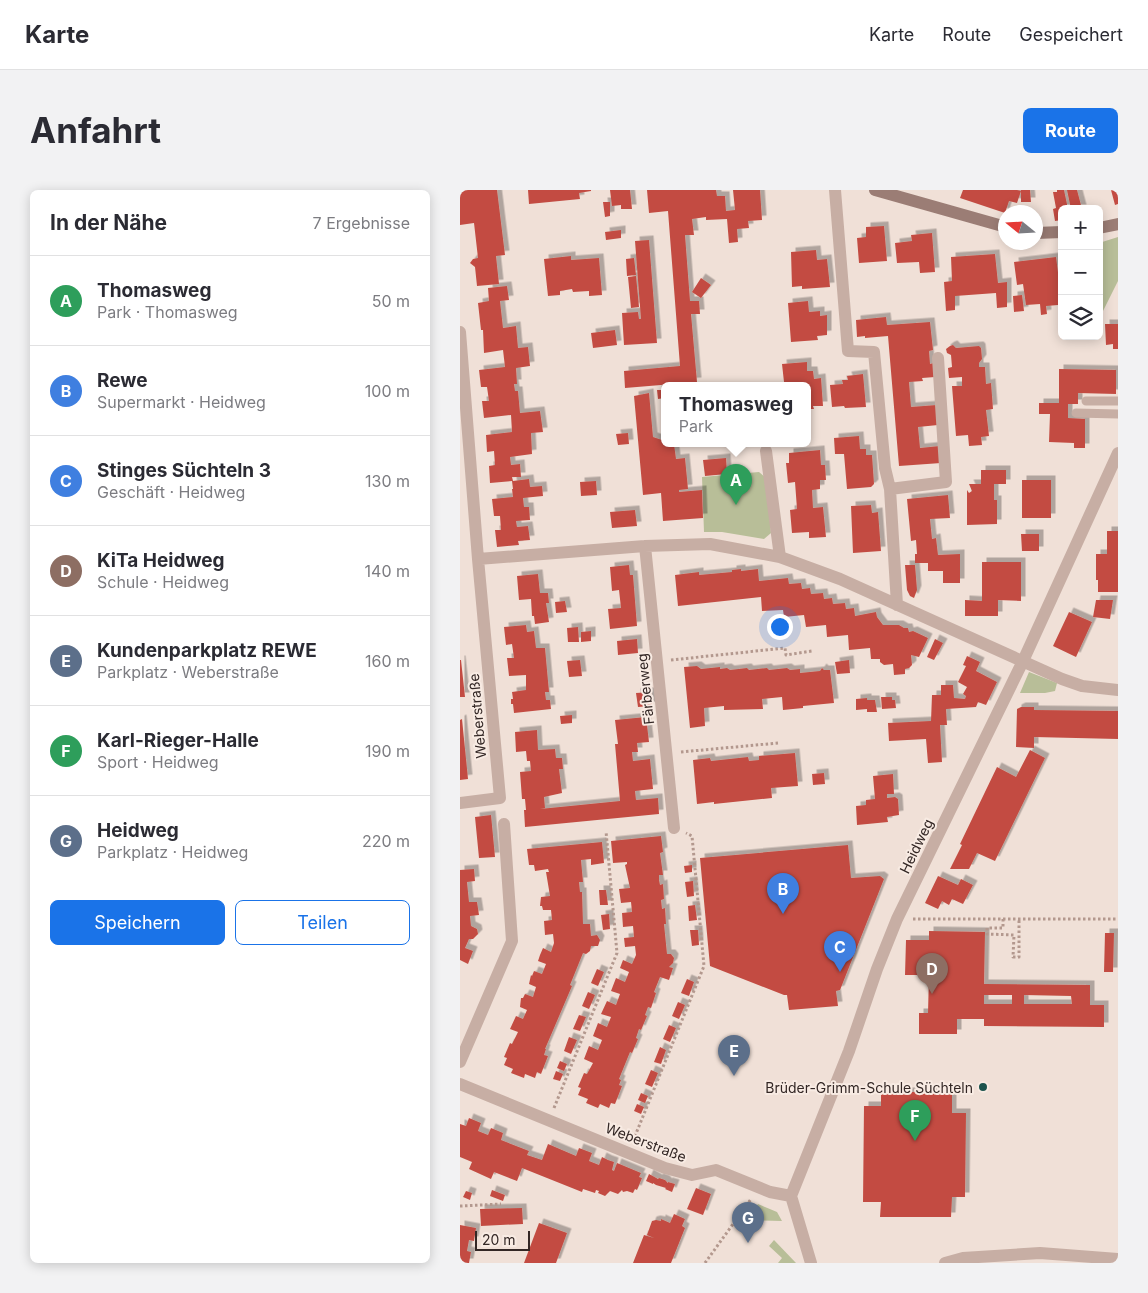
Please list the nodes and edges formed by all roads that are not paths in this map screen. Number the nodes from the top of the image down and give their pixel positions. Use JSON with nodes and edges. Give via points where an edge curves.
{"nodes":[{"id":1,"x":835,"y":190,"type":"edge"},
{"id":2,"x":876,"y":190,"type":"edge"},
{"id":3,"x":1118,"y":224,"type":"edge"},
{"id":4,"x":998,"y":225,"type":"edge"},
{"id":5,"x":1103,"y":227,"type":"edge"},
{"id":6,"x":1058,"y":232,"type":"edge"},
{"id":7,"x":1043,"y":233,"type":"edge"},
{"id":8,"x":460,"y":332,"type":"edge"},
{"id":9,"x":938,"y":358,"type":"dead end"},
{"id":10,"x":1118,"y":400,"type":"edge"},
{"id":11,"x":1086,"y":401,"type":"dead end"},
{"id":12,"x":1076,"y":413,"type":"dead end"},
{"id":13,"x":1118,"y":414,"type":"edge"},
{"id":14,"x":766,"y":451,"type":"dead end"},
{"id":15,"x":1118,"y":453,"type":"edge"},
{"id":16,"x":890,"y":489,"type":"junction"},
{"id":17,"x":645,"y":546,"type":"junction"},
{"id":18,"x":780,"y":557,"type":"junction"},
{"id":19,"x":478,"y":559,"type":"junction"},
{"id":20,"x":898,"y":605,"type":"junction"},
{"id":21,"x":1023,"y":661,"type":"junction"},
{"id":22,"x":1118,"y":690,"type":"edge"},
{"id":23,"x":460,"y":803,"type":"edge"},
{"id":24,"x":504,"y":824,"type":"dead end"},
{"id":25,"x":674,"y":828,"type":"road end"},
{"id":26,"x":460,"y":1062,"type":"edge"},
{"id":27,"x":460,"y":1084,"type":"edge"},
{"id":28,"x":791,"y":1196,"type":"junction"},
{"id":29,"x":1116,"y":1260,"type":"edge"},
{"id":30,"x":811,"y":1263,"type":"edge"},
{"id":31,"x":945,"y":1263,"type":"edge"}],
"edges":[{"from":1,"to":16,"type":"street","via":[[848,351],[874,352],[885,468]]},
{"from":2,"to":4,"type":"main road"},
{"from":3,"to":5,"type":"main road"},
{"from":6,"to":7,"type":"main road"},
{"from":8,"to":19,"type":"street","name":"Weberstraße"},
{"from":9,"to":16,"type":"street","via":[[946,482]]},
{"from":10,"to":11,"type":"lane"},
{"from":12,"to":13,"type":"lane"},
{"from":14,"to":18,"type":"street"},
{"from":15,"to":21,"type":"street","name":"Heidweg"},
{"from":16,"to":20,"type":"street"},
{"from":17,"to":18,"type":"street","via":[[710,544]]},
{"from":17,"to":19,"type":"street"},
{"from":17,"to":25,"type":"street","name":"Färberweg"},
{"from":18,"to":20,"type":"street"},
{"from":19,"to":23,"type":"street","name":"Weberstraße","via":[[500,798]]},
{"from":20,"to":21,"type":"street"},
{"from":21,"to":22,"type":"street","via":[[1082,686]]},
{"from":21,"to":28,"type":"street","name":"Heidweg","via":[[897,919]]},
{"from":24,"to":26,"type":"street","via":[[512,941]]},
{"from":27,"to":28,"type":"street","name":"Weberstraße","via":[[665,1168],[692,1175],[716,1170],[759,1188]]},
{"from":28,"to":30,"type":"street"},
{"from":29,"to":31,"type":"street","via":[[1040,1253],[963,1258]]}]}
